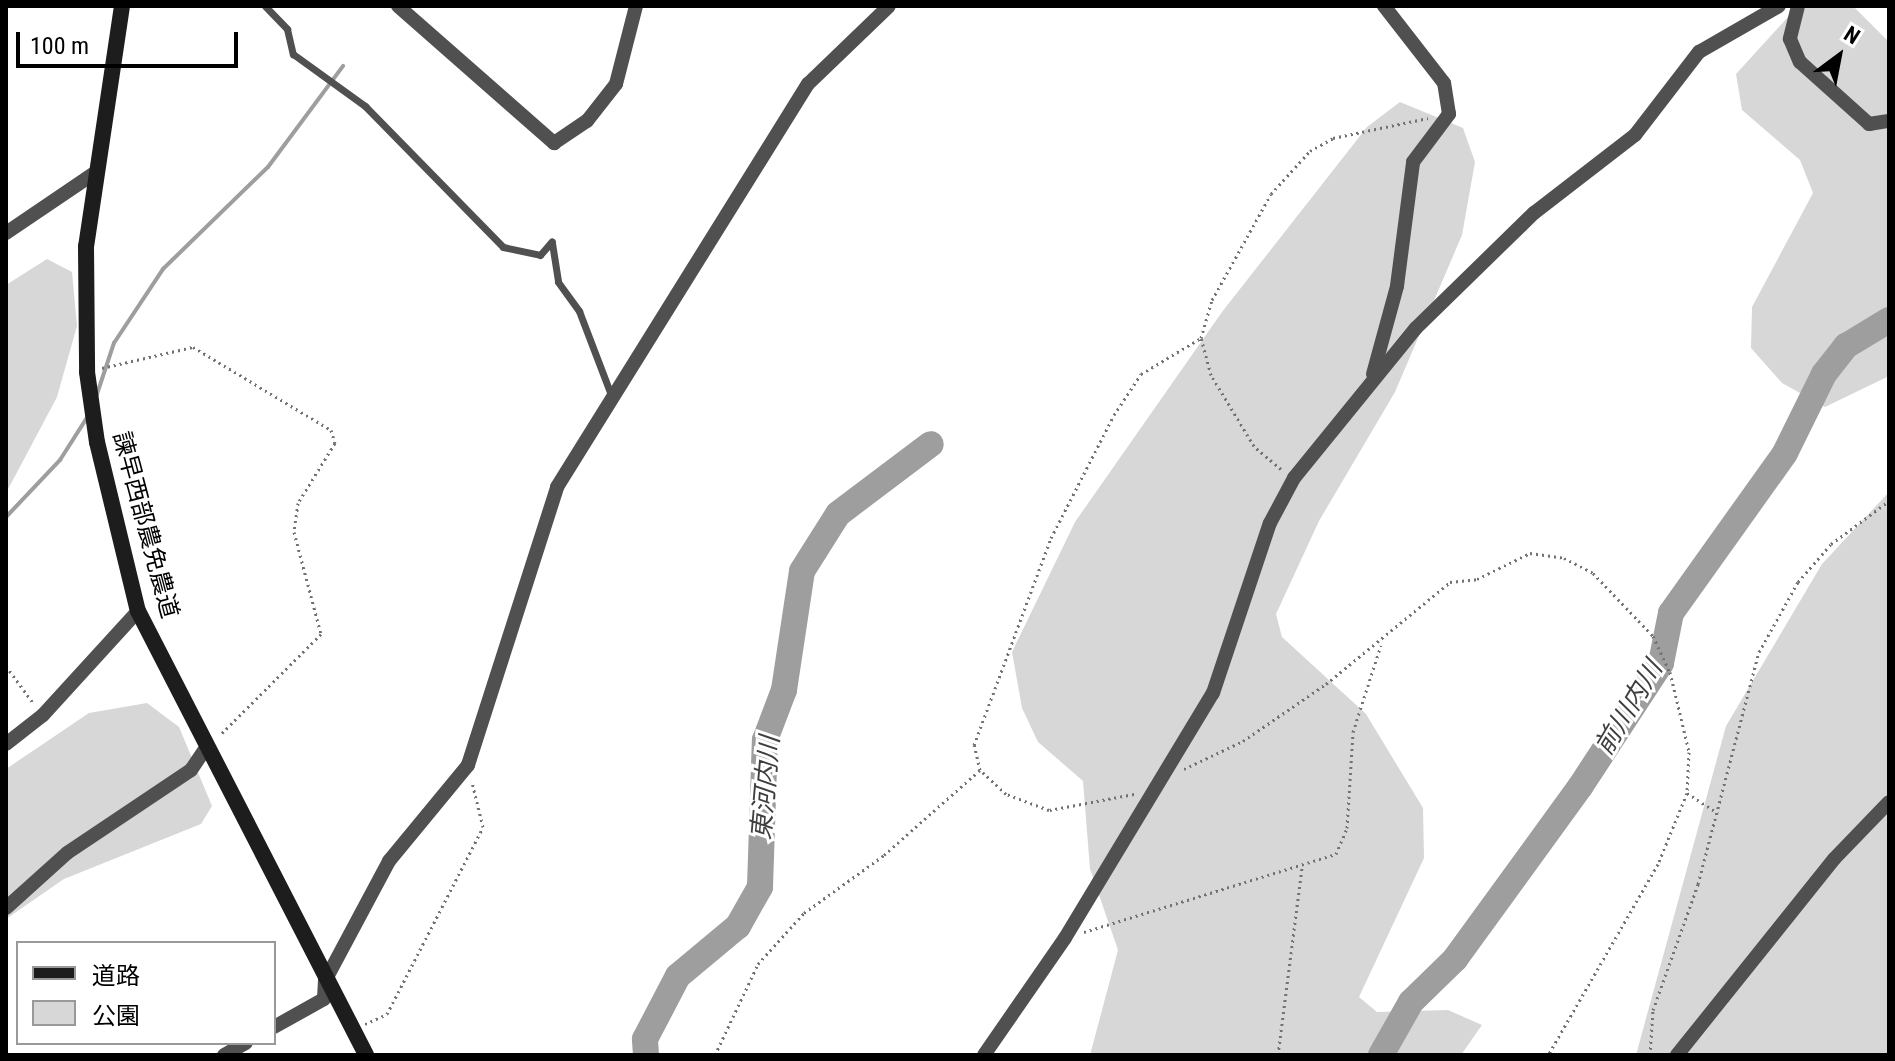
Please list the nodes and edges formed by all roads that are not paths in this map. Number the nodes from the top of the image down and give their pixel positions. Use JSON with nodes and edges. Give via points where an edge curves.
{"nodes":[{"id":1,"x":122,"y":6,"type":"edge"},
{"id":2,"x":265,"y":6,"type":"edge"},
{"id":3,"x":398,"y":6,"type":"edge"},
{"id":4,"x":636,"y":6,"type":"edge"},
{"id":5,"x":889,"y":6,"type":"edge"},
{"id":6,"x":1384,"y":6,"type":"edge"},
{"id":7,"x":1779,"y":6,"type":"edge"},
{"id":8,"x":1798,"y":6,"type":"edge"},
{"id":9,"x":1889,"y":121,"type":"edge"},
{"id":10,"x":93,"y":174,"type":"junction"},
{"id":11,"x":6,"y":233,"type":"edge"},
{"id":12,"x":1372,"y":379,"type":"junction"},
{"id":13,"x":614,"y":401,"type":"junction"},
{"id":14,"x":138,"y":611,"type":"junction"},
{"id":15,"x":6,"y":744,"type":"edge"},
{"id":16,"x":204,"y":751,"type":"junction"},
{"id":17,"x":1889,"y":802,"type":"edge"},
{"id":18,"x":6,"y":908,"type":"edge"},
{"id":19,"x":325,"y":981,"type":"junction"},
{"id":20,"x":276,"y":1026,"type":"edge"},
{"id":21,"x":242,"y":1045,"type":"edge"},
{"id":22,"x":224,"y":1055,"type":"edge"},
{"id":23,"x":366,"y":1055,"type":"edge"},
{"id":24,"x":984,"y":1055,"type":"edge"},
{"id":25,"x":1677,"y":1055,"type":"edge"}],
"edges":[{"from":1,"to":10,"type":"street","name":"諫早西部農免農道"},
{"from":2,"to":13,"type":"lane","via":[[287,29],[293,54],[339,87],[503,247],[540,255],[552,241],[558,282],[579,311],[600,381]]},
{"from":3,"to":4,"type":"street","via":[[554,143],[587,121],[616,84]]},
{"from":5,"to":13,"type":"street","via":[[808,84]]},
{"from":6,"to":12,"type":"street","via":[[1444,83],[1449,114],[1413,162],[1397,286]]},
{"from":7,"to":12,"type":"street","via":[[1699,52],[1635,135],[1534,213]]},
{"from":8,"to":9,"type":"street","via":[[1789,34],[1800,62],[1869,124]]},
{"from":10,"to":11,"type":"street"},
{"from":10,"to":14,"type":"street","name":"諫早西部農免農道","via":[[87,372]]},
{"from":12,"to":24,"type":"street","via":[[1294,478],[1270,523],[1213,693],[1065,938]]},
{"from":13,"to":19,"type":"street","via":[[541,523],[468,765],[389,861]]},
{"from":14,"to":15,"type":"street","via":[[43,715]]},
{"from":14,"to":16,"type":"street","name":"諫早西部農免農道"},
{"from":16,"to":18,"type":"street","via":[[182,778],[67,853]]},
{"from":16,"to":19,"type":"street","name":"諫早西部農免農道"},
{"from":17,"to":25,"type":"street","via":[[1834,859]]},
{"from":19,"to":20,"type":"street","via":[[324,999]]},
{"from":19,"to":23,"type":"street","name":"諫早西部農免農道"},
{"from":21,"to":22,"type":"street"}]}
